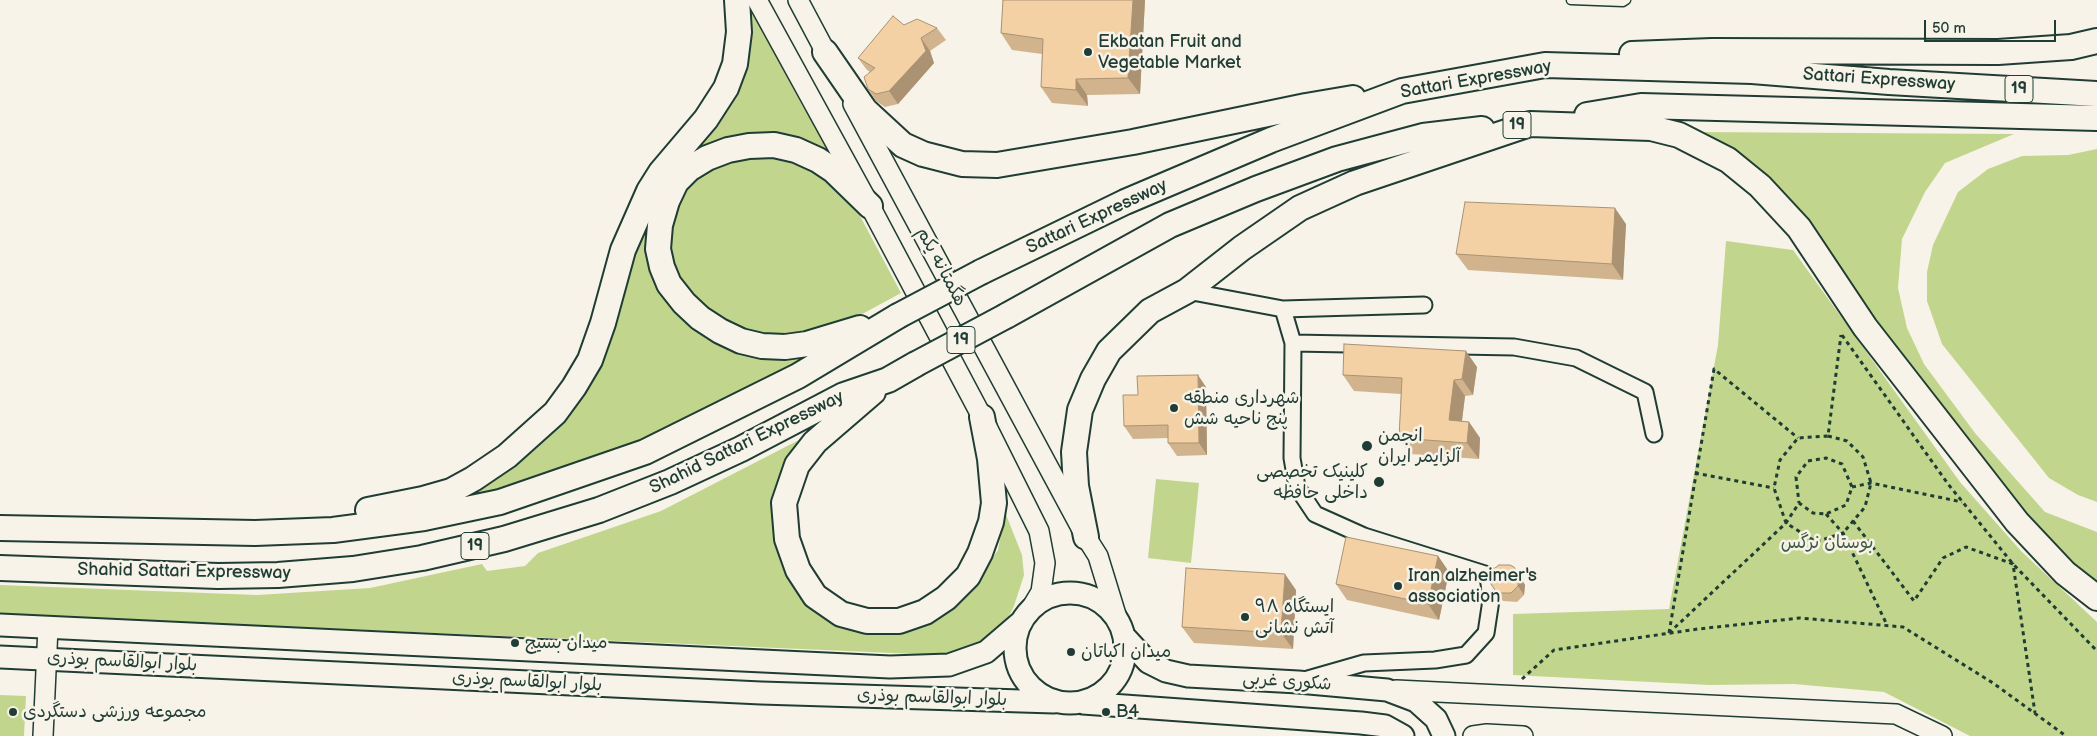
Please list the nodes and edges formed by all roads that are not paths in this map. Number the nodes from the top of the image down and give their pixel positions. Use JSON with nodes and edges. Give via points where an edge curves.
{"nodes":[{"id":1,"x":737,"y":0,"type":"edge"},
{"id":2,"x":757,"y":0,"type":"edge"},
{"id":3,"x":1571,"y":0,"type":"edge"},
{"id":4,"x":1626,"y":0,"type":"edge"},
{"id":5,"x":802,"y":4,"type":"edge"},
{"id":6,"x":2097,"y":41,"type":"edge"},
{"id":7,"x":825,"y":52,"type":"junction"},
{"id":8,"x":1546,"y":65,"type":"junction"},
{"id":9,"x":2097,"y":80,"type":"edge"},
{"id":10,"x":2067,"y":86,"type":"junction"},
{"id":11,"x":1402,"y":91,"type":"junction"},
{"id":12,"x":2097,"y":94,"type":"edge"},
{"id":13,"x":2097,"y":118,"type":"edge"},
{"id":14,"x":1530,"y":124,"type":"junction"},
{"id":15,"x":870,"y":206,"type":"junction"},
{"id":16,"x":981,"y":272,"type":"joint"},
{"id":17,"x":1186,"y":291,"type":"junction"},
{"id":18,"x":1424,"y":305,"type":"dead end"},
{"id":19,"x":1283,"y":309,"type":"junction"},
{"id":20,"x":898,"y":316,"type":"junction"},
{"id":21,"x":1006,"y":316,"type":"joint"},
{"id":22,"x":1294,"y":342,"type":"junction"},
{"id":23,"x":888,"y":380,"type":"junction"},
{"id":24,"x":982,"y":418,"type":"junction"},
{"id":25,"x":1654,"y":434,"type":"dead end"},
{"id":26,"x":0,"y":528,"type":"edge"},
{"id":27,"x":255,"y":534,"type":"junction"},
{"id":28,"x":1086,"y":538,"type":"junction"},
{"id":29,"x":0,"y":568,"type":"edge"},
{"id":30,"x":2097,"y":598,"type":"edge"},
{"id":31,"x":1026,"y":614,"type":"junction"},
{"id":32,"x":0,"y":625,"type":"edge"},
{"id":33,"x":48,"y":627,"type":"junction"},
{"id":34,"x":1121,"y":628,"type":"junction"},
{"id":35,"x":0,"y":657,"type":"edge"},
{"id":36,"x":46,"y":658,"type":"junction"},
{"id":37,"x":783,"y":662,"type":"junction"},
{"id":38,"x":1298,"y":682,"type":"junction"},
{"id":39,"x":1387,"y":690,"type":"junction"},
{"id":40,"x":780,"y":694,"type":"junction"},
{"id":41,"x":1054,"y":702,"type":"junction"},
{"id":42,"x":1081,"y":703,"type":"junction"},
{"id":43,"x":43,"y":736,"type":"edge"},
{"id":44,"x":1403,"y":736,"type":"edge"},
{"id":45,"x":1444,"y":736,"type":"edge"},
{"id":46,"x":1472,"y":736,"type":"edge"},
{"id":47,"x":1524,"y":736,"type":"edge"},
{"id":48,"x":1942,"y":736,"type":"edge"}],
"edges":[{"from":1,"to":27,"type":"highway","via":[[739,32],[735,64],[726,88],[706,119],[649,191],[625,244],[604,323],[590,360],[555,413],[508,456],[451,491],[399,505],[343,513]]},
{"from":2,"to":15,"type":"street","name":"هگمتانه یکم"},
{"from":3,"to":4,"type":"lane"},
{"from":5,"to":7,"type":"street","name":"هگمتانه یکم"},
{"from":6,"to":8,"type":"highway","via":[[2071,47],[1998,52],[1712,51],[1603,55]]},
{"from":7,"to":11,"type":"highway","via":[[865,110],[902,144],[923,154],[962,164],[997,165]]},
{"from":7,"to":28,"type":"street","name":"هگمتانه یکم"},
{"from":8,"to":10,"type":"highway","name":"Sattari Expressway","number":"19","via":[[1752,71],[1972,86]]},
{"from":8,"to":11,"type":"highway","name":"Sattari Expressway","number":"19"},
{"from":9,"to":10,"type":"highway"},
{"from":10,"to":12,"type":"highway"},
{"from":11,"to":16,"type":"highway","name":"Sattari Expressway","number":"19","via":[[1271,140],[1126,202]]},
{"from":13,"to":14,"type":"highway","name":"Sattari Expressway","number":"19","via":[[1641,106]]},
{"from":14,"to":17,"type":"highway","via":[[1355,183],[1300,208]]},
{"from":14,"to":21,"type":"highway","name":"Sattari Expressway","number":"19","via":[[1423,136],[1328,163],[1170,225]]},
{"from":14,"to":30,"type":"highway","via":[[1651,128],[1679,135],[1728,160],[1760,186],[1799,228],[1865,327],[2017,522],[2065,573]]},
{"from":15,"to":20,"type":"highway","via":[[833,170],[796,150],[774,145],[728,150],[689,169],[676,182],[666,201],[660,225],[658,249],[662,267],[669,284],[700,318],[734,338],[762,346],[807,344]]},
{"from":15,"to":24,"type":"street","name":"هگمتانه یکم"},
{"from":16,"to":20,"type":"highway","name":"Shahid Sattari Expressway","number":"19","bridge":true},
{"from":17,"to":19,"type":"street"},
{"from":17,"to":28,"type":"highway","via":[[1150,311],[1109,351],[1080,410],[1074,452],[1076,486]]},
{"from":18,"to":19,"type":"street"},
{"from":19,"to":22,"type":"street"},
{"from":20,"to":27,"type":"highway","name":"Shahid Sattari Expressway","number":"19","via":[[798,376],[644,452],[594,471],[500,502],[424,518],[333,530]]},
{"from":21,"to":23,"type":"highway","name":"Shahid Sattari Expressway","number":"19","bridge":true},
{"from":22,"to":25,"type":"street","via":[[1514,347],[1576,358],[1645,392]]},
{"from":22,"to":38,"type":"street","via":[[1292,458],[1297,487],[1315,514],[1364,536],[1488,575],[1491,600],[1486,633],[1466,655],[1364,663]]},
{"from":23,"to":24,"type":"highway","via":[[815,442],[797,465],[784,503],[787,539],[798,570],[815,596],[841,614],[867,622],[899,621],[925,612],[946,598],[968,576],[980,553],[994,503]]},
{"from":23,"to":29,"type":"highway","name":"Shahid Sattari Expressway","number":"19","via":[[844,395],[741,449],[608,506],[504,539],[422,558],[278,576]]},
{"from":24,"to":31,"type":"street","name":"هگمتانه یکم","via":[[1039,531],[1044,563],[1041,592]]},
{"from":26,"to":27,"type":"highway","name":"Shahid Sattari Expressway","number":"19"},
{"from":28,"to":34,"type":"street","name":"هگمتانه یکم","via":[[1098,556]]},
{"from":31,"to":34,"type":"main road","via":[[1048,596],[1067,592],[1086,594],[1104,603]]},
{"from":31,"to":37,"type":"main road","name":"بلوار ابوالقاسم بوذری","via":[[986,652],[949,665],[890,667]]},
{"from":31,"to":41,"type":"main road","via":[[1014,646],[1018,670],[1033,690]]},
{"from":32,"to":33,"type":"main road","name":"بلوار ابوالقاسم بوذری"},
{"from":33,"to":36,"type":"street"},
{"from":33,"to":37,"type":"main road","name":"بلوار ابوالقاسم بوذری"},
{"from":34,"to":38,"type":"main road","name":"شکوری غربی","via":[[1148,662],[1166,672]]},
{"from":34,"to":42,"type":"main road","via":[[1124,659],[1116,679],[1101,694]]},
{"from":35,"to":36,"type":"main road","name":"بلوار ابوالقاسم بوذری"},
{"from":36,"to":40,"type":"main road","name":"بلوار ابوالقاسم بوذری"},
{"from":36,"to":43,"type":"street"},
{"from":37,"to":40,"type":"main road"},
{"from":38,"to":39,"type":"main road","name":"شکوری غربی"},
{"from":39,"to":45,"type":"main road","name":"شکوری غربی","via":[[1416,701],[1436,719]]},
{"from":39,"to":48,"type":"street","via":[[1896,714]]},
{"from":40,"to":41,"type":"main road","name":"بلوار ابوالقاسم بوذری"},
{"from":41,"to":42,"type":"main road"},
{"from":42,"to":44,"type":"main road","name":"شکوری غربی","via":[[1361,723],[1385,726]]},
{"from":46,"to":47,"type":"street"}]}
